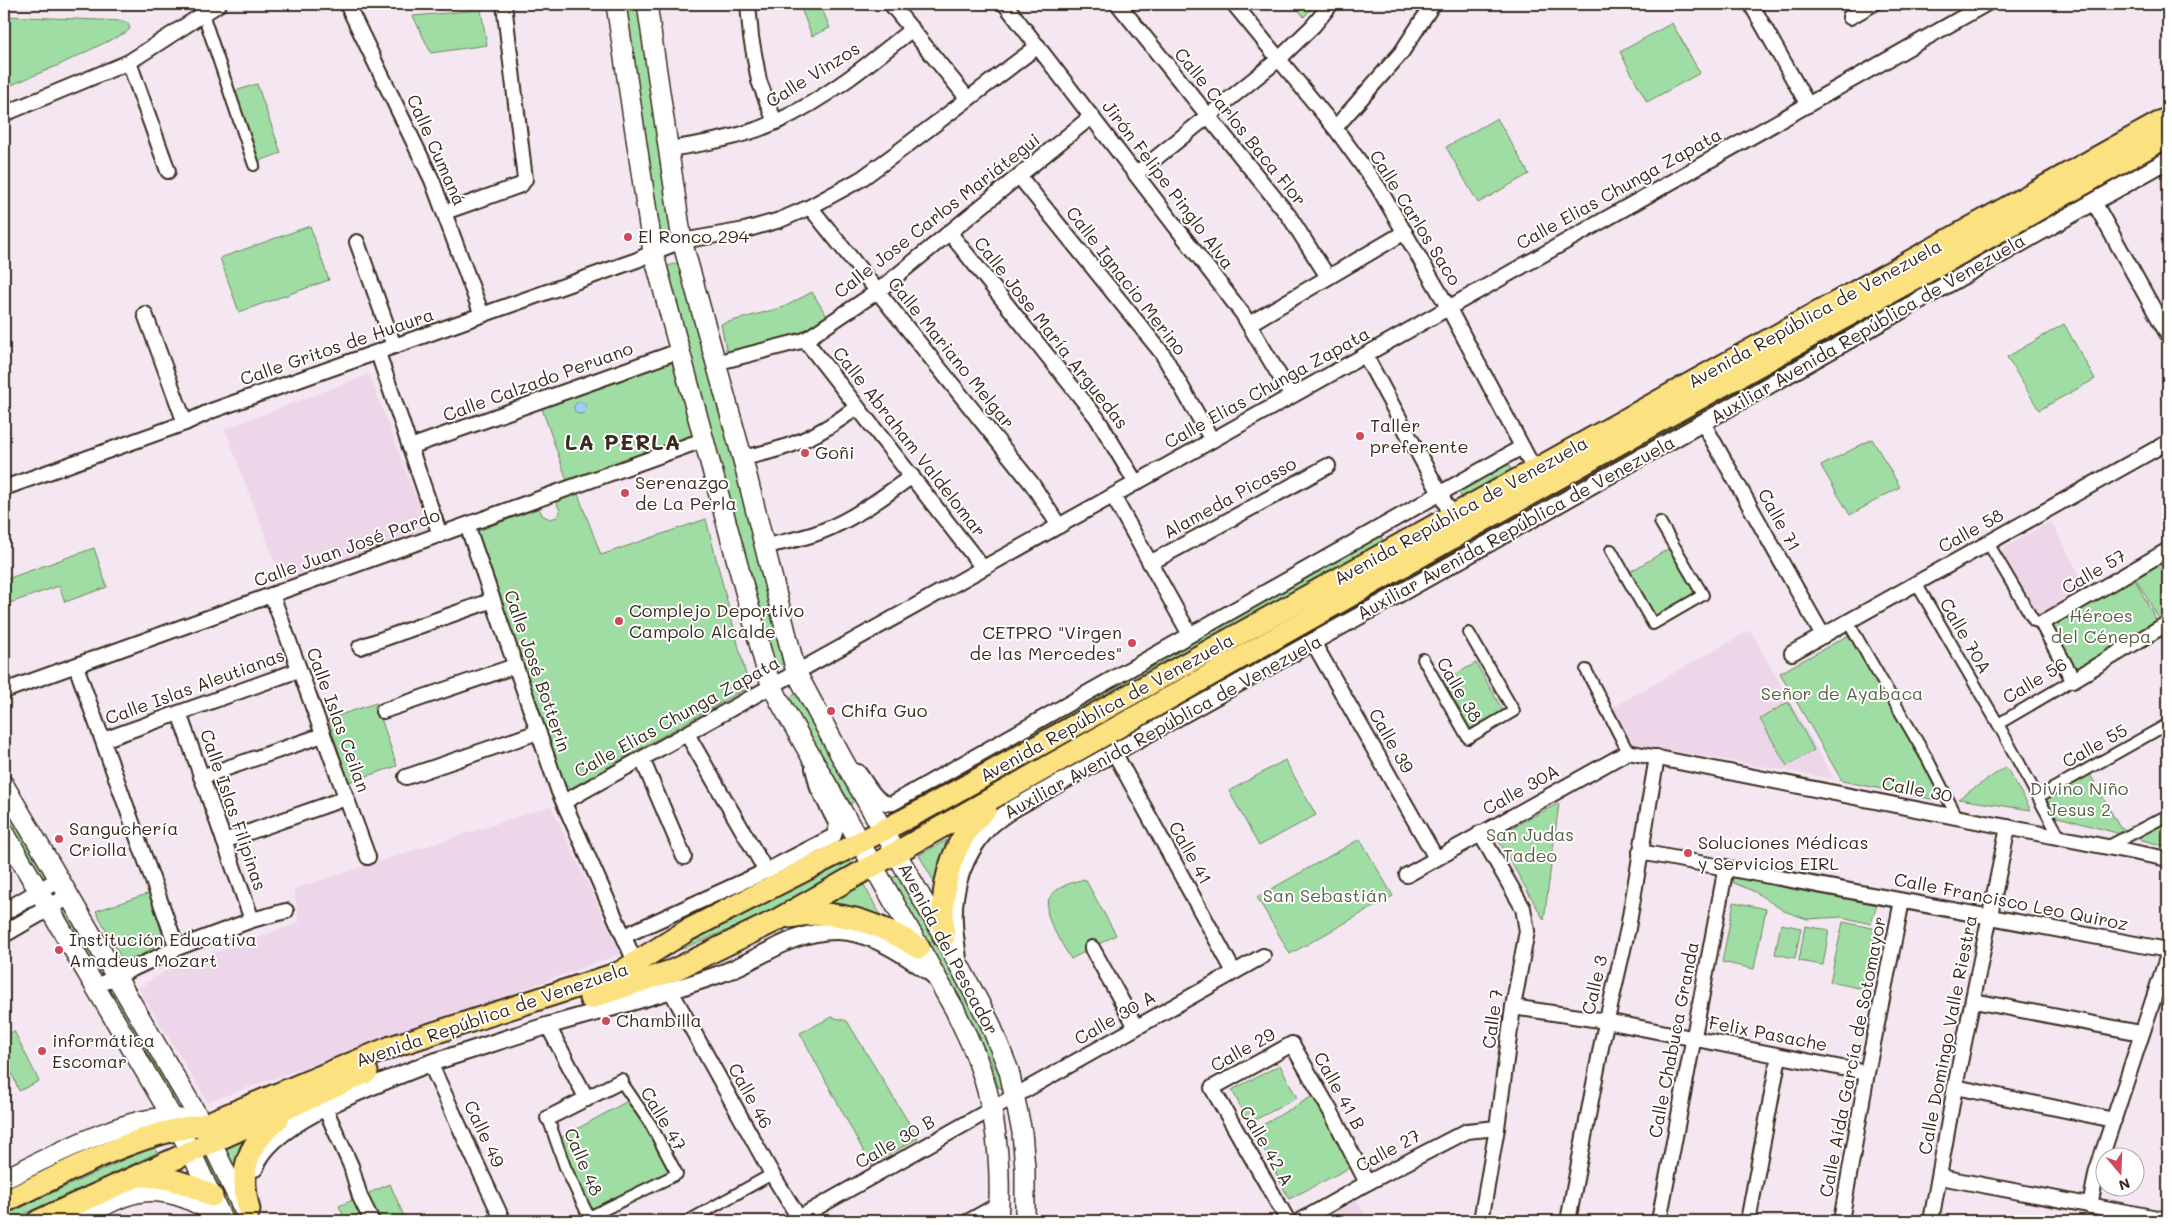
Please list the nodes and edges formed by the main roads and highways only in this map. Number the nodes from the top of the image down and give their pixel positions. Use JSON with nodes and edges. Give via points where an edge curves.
{"nodes":[{"id":1,"x":616,"y":4,"type":"edge"},
{"id":2,"x":647,"y":4,"type":"edge"},
{"id":3,"x":2168,"y":118,"type":"edge"},
{"id":4,"x":2168,"y":136,"type":"edge"},
{"id":5,"x":1456,"y":524,"type":"junction"},
{"id":6,"x":4,"y":785,"type":"edge"},
{"id":7,"x":1009,"y":790,"type":"junction"},
{"id":8,"x":884,"y":831,"type":"junction"},
{"id":9,"x":4,"y":832,"type":"edge"},
{"id":10,"x":860,"y":844,"type":"junction"},
{"id":11,"x":897,"y":853,"type":"junction"},
{"id":12,"x":873,"y":866,"type":"junction"},
{"id":13,"x":777,"y":920,"type":"junction"},
{"id":14,"x":944,"y":937,"type":"junction"},
{"id":15,"x":919,"y":948,"type":"junction"},
{"id":16,"x":298,"y":1104,"type":"junction"},
{"id":17,"x":175,"y":1123,"type":"junction"},
{"id":18,"x":208,"y":1134,"type":"junction"},
{"id":19,"x":191,"y":1152,"type":"junction"},
{"id":20,"x":137,"y":1176,"type":"junction"},
{"id":21,"x":4,"y":1179,"type":"edge"},
{"id":22,"x":212,"y":1196,"type":"junction"},
{"id":23,"x":4,"y":1202,"type":"edge"},
{"id":24,"x":250,"y":1218,"type":"edge"},
{"id":25,"x":38,"y":1221,"type":"edge"},
{"id":26,"x":76,"y":1221,"type":"edge"},
{"id":27,"x":223,"y":1221,"type":"edge"},
{"id":28,"x":998,"y":1221,"type":"edge"},
{"id":29,"x":1025,"y":1221,"type":"edge"}],
"edges":[{"from":1,"to":10,"type":"main road","name":"Avenida del Pescador","via":[[652,252],[772,686]]},
{"from":2,"to":8,"type":"main road","name":"Avenida del Pescador","via":[[682,241],[742,458],[796,672]]},
{"from":3,"to":5,"type":"main road","name":"Avenida República de Venezuela","via":[[1535,471]]},
{"from":4,"to":5,"type":"main road","name":"Avenida República de Venezuela","via":[[2025,218]]},
{"from":5,"to":7,"type":"main road","name":"Avenida República de Venezuela"},
{"from":5,"to":8,"type":"main road","name":"Avenida República de Venezuela"},
{"from":6,"to":18,"type":"main road"},
{"from":7,"to":11,"type":"main road","name":"Avenida República de Venezuela"},
{"from":7,"to":14,"type":"main road","via":[[980,814],[951,861],[943,898]]},
{"from":8,"to":10,"type":"main road","name":"Avenida República de Venezuela"},
{"from":8,"to":11,"type":"main road","name":"Avenida del Pescador"},
{"from":9,"to":17,"type":"main road"},
{"from":10,"to":12,"type":"main road","name":"Avenida del Pescador"},
{"from":10,"to":18,"type":"main road","name":"Avenida República de Venezuela","via":[[688,930],[636,964],[606,978],[391,1046]]},
{"from":11,"to":12,"type":"main road","name":"Avenida República de Venezuela"},
{"from":11,"to":14,"type":"main road","name":"Avenida del Pescador"},
{"from":12,"to":13,"type":"main road","name":"Avenida República de Venezuela"},
{"from":12,"to":15,"type":"main road","name":"Avenida del Pescador"},
{"from":13,"to":15,"type":"main road","via":[[817,915],[859,920],[900,936]]},
{"from":13,"to":16,"type":"main road","name":"Avenida República de Venezuela","via":[[674,970],[426,1049],[373,1069]]},
{"from":14,"to":29,"type":"main road","name":"Avenida del Pescador","via":[[990,1024],[1009,1071],[1026,1168]]},
{"from":15,"to":28,"type":"main road","name":"Avenida del Pescador","via":[[955,1010],[977,1057],[992,1108],[999,1150]]},
{"from":16,"to":18,"type":"main road","name":"Avenida República de Venezuela"},
{"from":16,"to":24,"type":"main road","via":[[264,1131],[250,1154],[243,1181]]},
{"from":17,"to":18,"type":"main road","name":"Avenida República de Venezuela"},
{"from":17,"to":19,"type":"main road"},
{"from":17,"to":21,"type":"main road","via":[[152,1118],[125,1125]]},
{"from":17,"to":23,"type":"main road","name":"Avenida República de Venezuela"},
{"from":18,"to":19,"type":"main road","name":"Avenida República de Venezuela"},
{"from":18,"to":24,"type":"main road"},
{"from":19,"to":20,"type":"main road","name":"Avenida República de Venezuela"},
{"from":19,"to":22,"type":"main road"},
{"from":20,"to":22,"type":"main road","via":[[176,1180]]},
{"from":20,"to":25,"type":"main road","name":"Avenida República de Venezuela"},
{"from":22,"to":27,"type":"main road"},
{"from":26,"to":27,"type":"main road","via":[[125,1197],[143,1192],[186,1198]]}]}
